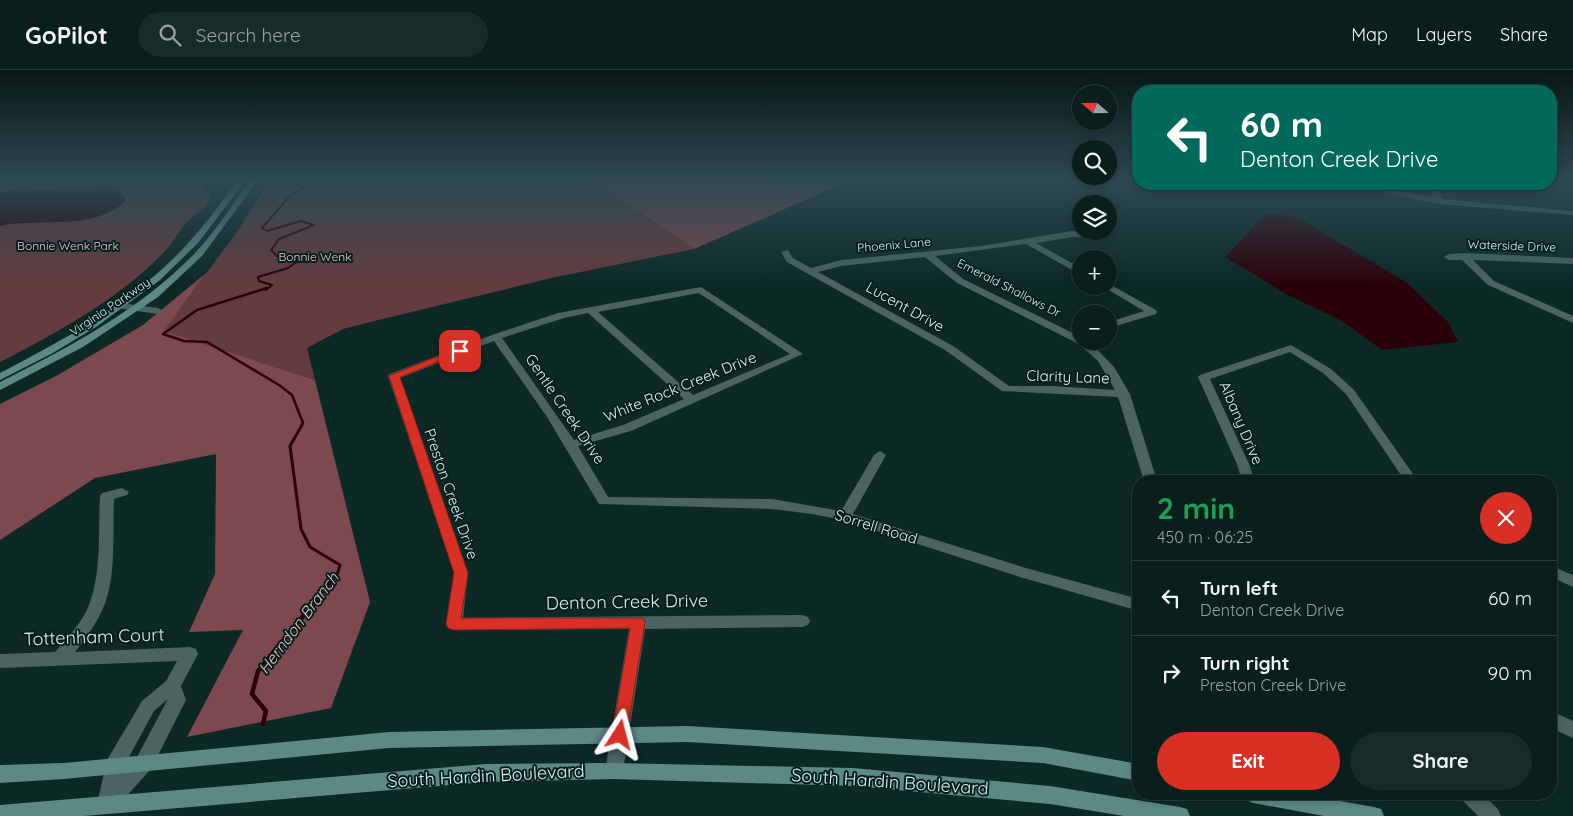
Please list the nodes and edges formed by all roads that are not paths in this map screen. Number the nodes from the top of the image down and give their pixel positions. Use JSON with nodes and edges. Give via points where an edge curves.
{"nodes":[{"id":1,"x":213,"y":215,"type":"edge"},
{"id":2,"x":229,"y":215,"type":"edge"},
{"id":3,"x":1072,"y":234,"type":"edge"},
{"id":4,"x":1028,"y":242,"type":"junction"},
{"id":5,"x":785,"y":252,"type":"dead end"},
{"id":6,"x":928,"y":255,"type":"junction"},
{"id":7,"x":1463,"y":256,"type":"junction"},
{"id":8,"x":1449,"y":257,"type":"dead end"},
{"id":9,"x":1572,"y":262,"type":"edge"},
{"id":10,"x":1072,"y":267,"type":"edge"},
{"id":11,"x":809,"y":271,"type":"junction"},
{"id":12,"x":1117,"y":292,"type":"edge"},
{"id":13,"x":120,"y":306,"type":"junction"},
{"id":14,"x":138,"y":307,"type":"junction"},
{"id":15,"x":590,"y":309,"type":"junction"},
{"id":16,"x":158,"y":311,"type":"dead end"},
{"id":17,"x":1573,"y":320,"type":"edge"},
{"id":18,"x":1117,"y":323,"type":"edge"},
{"id":19,"x":1072,"y":334,"type":"edge"},
{"id":20,"x":496,"y":337,"type":"junction"},
{"id":21,"x":1094,"y":350,"type":"edge"},
{"id":22,"x":0,"y":377,"type":"edge"},
{"id":23,"x":0,"y":388,"type":"edge"},
{"id":24,"x":1010,"y":390,"type":"joint"},
{"id":25,"x":1124,"y":394,"type":"junction"},
{"id":26,"x":692,"y":400,"type":"junction"},
{"id":27,"x":572,"y":444,"type":"junction"},
{"id":28,"x":880,"y":455,"type":"dead end"},
{"id":29,"x":1149,"y":475,"type":"edge"},
{"id":30,"x":1245,"y":475,"type":"edge"},
{"id":31,"x":1408,"y":475,"type":"edge"},
{"id":32,"x":122,"y":492,"type":"dead end"},
{"id":33,"x":604,"y":501,"type":"joint"},
{"id":34,"x":845,"y":516,"type":"junction"},
{"id":35,"x":1557,"y":574,"type":"edge"},
{"id":36,"x":1573,"y":581,"type":"edge"},
{"id":37,"x":1132,"y":601,"type":"edge"},
{"id":38,"x":802,"y":621,"type":"dead end"},
{"id":39,"x":638,"y":622,"type":"junction"},
{"id":40,"x":454,"y":624,"type":"joint"},
{"id":41,"x":60,"y":658,"type":"junction"},
{"id":42,"x":0,"y":661,"type":"edge"},
{"id":43,"x":172,"y":686,"type":"junction"},
{"id":44,"x":1557,"y":722,"type":"edge"},
{"id":45,"x":1573,"y":730,"type":"edge"},
{"id":46,"x":620,"y":735,"type":"junction"},
{"id":47,"x":144,"y":763,"type":"junction"},
{"id":48,"x":114,"y":766,"type":"junction"},
{"id":49,"x":614,"y":770,"type":"junction"},
{"id":50,"x":1132,"y":772,"type":"edge"},
{"id":51,"x":0,"y":774,"type":"edge"},
{"id":52,"x":1286,"y":800,"type":"edge"},
{"id":53,"x":1475,"y":800,"type":"edge"},
{"id":54,"x":107,"y":804,"type":"junction"},
{"id":55,"x":0,"y":814,"type":"edge"},
{"id":56,"x":1180,"y":816,"type":"edge"},
{"id":57,"x":1374,"y":816,"type":"edge"},
{"id":58,"x":1491,"y":816,"type":"edge"}],
"edges":[{"from":1,"to":13,"type":"main road","name":"Virginia Parkway","via":[[178,258]]},
{"from":2,"to":14,"type":"main road","name":"Virginia Parkway","via":[[200,253]]},
{"from":3,"to":4,"type":"street","name":"Phoenix Lane"},
{"from":4,"to":6,"type":"street","name":"Phoenix Lane"},
{"from":4,"to":10,"type":"street"},
{"from":5,"to":11,"type":"street","name":"Lucent Drive","via":[[790,260]]},
{"from":6,"to":11,"type":"street","name":"Phoenix Lane","via":[[840,263]]},
{"from":6,"to":19,"type":"street","name":"Emerald Shallows Dr","via":[[960,281]]},
{"from":7,"to":8,"type":"street","name":"Waterside Drive"},
{"from":7,"to":9,"type":"street","name":"Waterside Drive"},
{"from":7,"to":17,"type":"street","via":[[1491,282]]},
{"from":11,"to":24,"type":"street","name":"Lucent Drive","via":[[949,348]]},
{"from":12,"to":18,"type":"street","via":[[1152,312]]},
{"from":13,"to":14,"type":"street"},
{"from":13,"to":22,"type":"main road","name":"Virginia Parkway","via":[[53,349]]},
{"from":14,"to":16,"type":"street"},
{"from":14,"to":23,"type":"main road","name":"Virginia Parkway","via":[[72,349]]},
{"from":15,"to":20,"type":"street"},
{"from":15,"to":26,"type":"street"},
{"from":15,"to":26,"type":"street","name":"White Rock Creek Drive","via":[[701,290],[798,354]]},
{"from":20,"to":27,"type":"street","name":"Gentle Creek Drive"},
{"from":20,"to":40,"type":"street","name":"Preston Creek Drive","via":[[394,376],[461,573]]},
{"from":21,"to":25,"type":"street","name":"Emerald Shallows Dr","via":[[1104,359]]},
{"from":24,"to":25,"type":"street","name":"Clarity Lane"},
{"from":25,"to":29,"type":"street","name":"Emerald Shallows Dr"},
{"from":26,"to":27,"type":"street","name":"White Rock Creek Drive","via":[[627,428]]},
{"from":27,"to":33,"type":"street","name":"Gentle Creek Drive"},
{"from":28,"to":34,"type":"street"},
{"from":30,"to":31,"type":"street","name":"Albany Drive","via":[[1204,378],[1291,348],[1327,371],[1350,392]]},
{"from":32,"to":41,"type":"street","via":[[108,496],[97,603],[87,623]]},
{"from":33,"to":34,"type":"street","name":"Sorrell Road","via":[[772,504]]},
{"from":34,"to":37,"type":"street","name":"Sorrell Road","via":[[1025,573]]},
{"from":35,"to":36,"type":"street"},
{"from":38,"to":39,"type":"street","name":"Denton Creek Drive"},
{"from":39,"to":40,"type":"street","name":"Denton Creek Drive"},
{"from":39,"to":46,"type":"street"},
{"from":41,"to":42,"type":"street","name":"Tottenham Court"},
{"from":41,"to":43,"type":"street","name":"Tottenham Court","via":[[190,654]]},
{"from":43,"to":47,"type":"street","via":[[176,700]]},
{"from":43,"to":48,"type":"street","via":[[148,706]]},
{"from":44,"to":45,"type":"street"},
{"from":46,"to":47,"type":"main road","via":[[389,740]]},
{"from":46,"to":49,"type":"street"},
{"from":46,"to":50,"type":"main road","via":[[687,734],[1043,755]]},
{"from":47,"to":48,"type":"main road"},
{"from":47,"to":54,"type":"street"},
{"from":48,"to":51,"type":"main road"},
{"from":48,"to":54,"type":"street"},
{"from":49,"to":54,"type":"main road","name":"South Hardin Boulevard","via":[[486,773]]},
{"from":49,"to":56,"type":"main road","name":"South Hardin Boulevard","via":[[853,777],[1050,795]]},
{"from":52,"to":57,"type":"main road"},
{"from":53,"to":58,"type":"street"},
{"from":54,"to":55,"type":"main road","name":"South Hardin Boulevard"}]}
